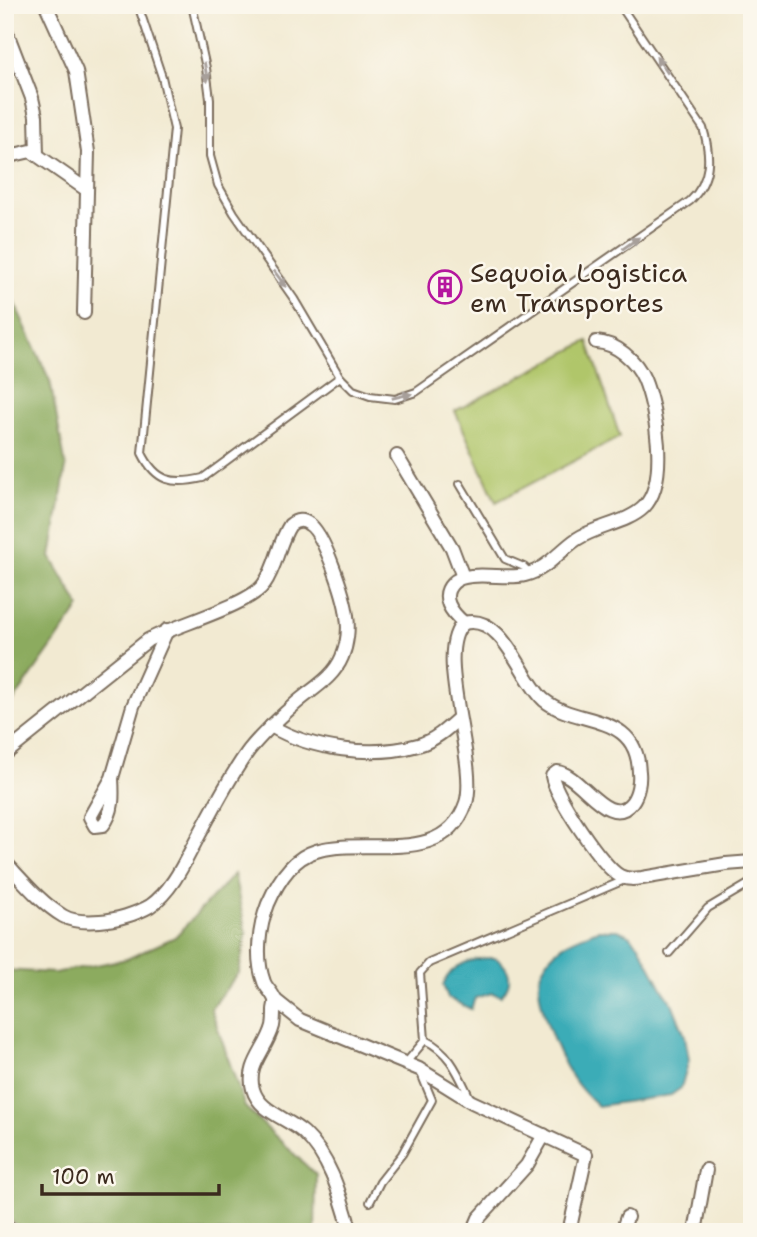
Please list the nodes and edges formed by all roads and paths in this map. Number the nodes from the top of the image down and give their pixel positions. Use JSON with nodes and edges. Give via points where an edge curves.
{"nodes":[{"id":1,"x":46,"y":5,"type":"edge"},
{"id":2,"x":138,"y":5,"type":"edge"},
{"id":3,"x":192,"y":5,"type":"edge"},
{"id":4,"x":620,"y":5,"type":"edge"},
{"id":5,"x":5,"y":28,"type":"edge"},
{"id":6,"x":37,"y":155,"type":"junction"},
{"id":7,"x":5,"y":157,"type":"edge"},
{"id":8,"x":87,"y":190,"type":"junction"},
{"id":9,"x":84,"y":313,"type":"dead end"},
{"id":10,"x":596,"y":342,"type":"dead end"},
{"id":11,"x":340,"y":377,"type":"junction"},
{"id":12,"x":397,"y":456,"type":"dead end"},
{"id":13,"x":460,"y":484,"type":"dead end"},
{"id":14,"x":530,"y":573,"type":"junction"},
{"id":15,"x":463,"y":577,"type":"junction"},
{"id":16,"x":464,"y":622,"type":"junction"},
{"id":17,"x":167,"y":629,"type":"junction"},
{"id":18,"x":459,"y":718,"type":"junction"},
{"id":19,"x":271,"y":726,"type":"junction"},
{"id":20,"x":5,"y":754,"type":"edge"},
{"id":21,"x":92,"y":812,"type":"dead end"},
{"id":22,"x":5,"y":862,"type":"edge"},
{"id":23,"x":752,"y":862,"type":"edge"},
{"id":24,"x":628,"y":879,"type":"junction"},
{"id":25,"x":752,"y":882,"type":"edge"},
{"id":26,"x":669,"y":953,"type":"dead end"},
{"id":27,"x":275,"y":1000,"type":"junction"},
{"id":28,"x":425,"y":1040,"type":"junction"},
{"id":29,"x":405,"y":1064,"type":"junction"},
{"id":30,"x":419,"y":1069,"type":"junction"},
{"id":31,"x":472,"y":1102,"type":"junction"},
{"id":32,"x":544,"y":1135,"type":"junction"},
{"id":33,"x":706,"y":1170,"type":"dead end"},
{"id":34,"x":370,"y":1202,"type":"dead end"},
{"id":35,"x":627,"y":1217,"type":"dead end"},
{"id":36,"x":5,"y":1226,"type":"edge"},
{"id":37,"x":15,"y":1232,"type":"edge"},
{"id":38,"x":351,"y":1232,"type":"edge"},
{"id":39,"x":473,"y":1232,"type":"edge"},
{"id":40,"x":569,"y":1232,"type":"edge"},
{"id":41,"x":622,"y":1232,"type":"edge"},
{"id":42,"x":695,"y":1232,"type":"edge"}],
"edges":[{"from":1,"to":8,"type":"street","via":[[76,71],[88,152]]},
{"from":2,"to":11,"type":"lane","via":[[174,129],[142,453],[151,470],[168,480],[203,478]]},
{"from":3,"to":11,"type":"lane","one_way":true,"via":[[206,68],[210,156],[218,185],[295,299]]},
{"from":11,"to":4,"type":"lane","one_way":true,"via":[[353,390],[383,399],[416,392],[701,191],[709,149],[703,128]]},
{"from":5,"to":6,"type":"street","via":[[32,98]]},
{"from":6,"to":7,"type":"street","via":[[31,151]]},
{"from":6,"to":8,"type":"street"},
{"from":8,"to":9,"type":"street"},
{"from":10,"to":14,"type":"street","via":[[614,346],[643,377],[659,445],[657,474],[644,507],[577,539]]},
{"from":12,"to":15,"type":"street","via":[[452,548]]},
{"from":13,"to":14,"type":"lane","via":[[505,559]]},
{"from":14,"to":15,"type":"street"},
{"from":15,"to":16,"type":"street","via":[[447,592],[451,610]]},
{"from":16,"to":18,"type":"street","via":[[454,638]]},
{"from":16,"to":24,"type":"street","via":[[479,622],[504,641],[536,691],[557,709],[610,725],[633,746],[639,764],[637,792],[624,809],[601,805],[565,773],[552,776],[593,849],[618,876]]},
{"from":17,"to":19,"type":"street","via":[[255,594],[271,572],[290,524],[304,521],[312,525],[342,593],[347,638],[332,673]]},
{"from":17,"to":20,"type":"street","via":[[131,651]]},
{"from":17,"to":21,"type":"street","via":[[133,706],[113,778]]},
{"from":18,"to":19,"type":"street","via":[[420,745],[381,749],[313,745]]},
{"from":18,"to":27,"type":"street","via":[[468,781],[466,803],[443,836],[414,845],[315,851],[295,863],[275,887],[258,948],[264,982]]},
{"from":19,"to":22,"type":"street","via":[[242,760],[173,882],[149,906],[106,921],[65,917],[38,897]]},
{"from":23,"to":24,"type":"street"},
{"from":24,"to":28,"type":"lane","via":[[429,962],[420,973]]},
{"from":25,"to":26,"type":"lane","via":[[708,908]]},
{"from":27,"to":29,"type":"street","via":[[300,1020]]},
{"from":27,"to":38,"type":"street","via":[[273,1026],[250,1076],[257,1101],[304,1133],[320,1154],[336,1183]]},
{"from":28,"to":29,"type":"lane"},
{"from":28,"to":31,"type":"lane","via":[[439,1046],[455,1065]]},
{"from":29,"to":30,"type":"street"},
{"from":30,"to":31,"type":"street"},
{"from":30,"to":34,"type":"lane","via":[[432,1100]]},
{"from":31,"to":32,"type":"street"},
{"from":32,"to":39,"type":"street","via":[[527,1165],[479,1218]]},
{"from":32,"to":40,"type":"street","via":[[586,1154]]},
{"from":33,"to":42,"type":"street"},
{"from":35,"to":41,"type":"street"},
{"from":36,"to":37,"type":"street"}]}
